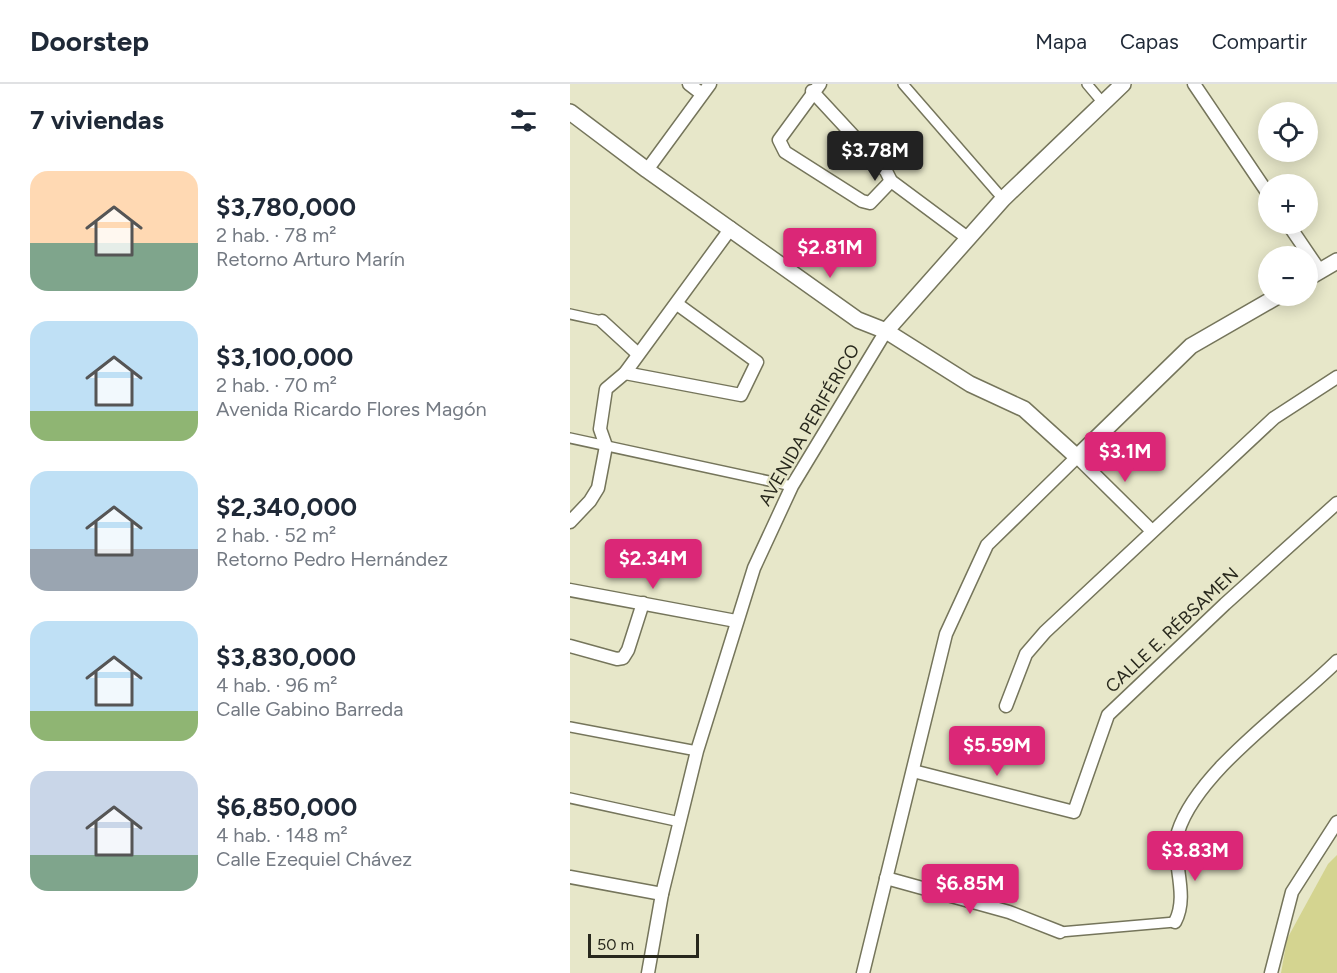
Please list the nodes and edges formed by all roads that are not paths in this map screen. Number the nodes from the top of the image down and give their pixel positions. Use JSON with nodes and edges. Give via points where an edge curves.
{"nodes":[{"id":1,"x":689,"y":84,"type":"edge"},
{"id":2,"x":903,"y":84,"type":"edge"},
{"id":3,"x":1087,"y":84,"type":"edge"},
{"id":4,"x":1123,"y":84,"type":"edge"},
{"id":5,"x":1194,"y":84,"type":"edge"},
{"id":6,"x":816,"y":88,"type":"edge"},
{"id":7,"x":706,"y":89,"type":"edge"},
{"id":8,"x":1103,"y":103,"type":"junction"},
{"id":9,"x":570,"y":111,"type":"edge"},
{"id":10,"x":647,"y":170,"type":"junction"},
{"id":11,"x":1258,"y":179,"type":"edge"},
{"id":12,"x":891,"y":181,"type":"junction"},
{"id":13,"x":1003,"y":199,"type":"junction"},
{"id":14,"x":731,"y":228,"type":"junction"},
{"id":15,"x":969,"y":238,"type":"junction"},
{"id":16,"x":1337,"y":261,"type":"edge"},
{"id":17,"x":1318,"y":272,"type":"edge"},
{"id":18,"x":677,"y":304,"type":"junction"},
{"id":19,"x":1261,"y":306,"type":"edge"},
{"id":20,"x":570,"y":314,"type":"edge"},
{"id":21,"x":602,"y":321,"type":"joint"},
{"id":22,"x":886,"y":331,"type":"junction"},
{"id":23,"x":638,"y":354,"type":"junction"},
{"id":24,"x":625,"y":373,"type":"junction"},
{"id":25,"x":1337,"y":377,"type":"edge"},
{"id":26,"x":570,"y":438,"type":"edge"},
{"id":27,"x":606,"y":446,"type":"junction"},
{"id":28,"x":1077,"y":457,"type":"junction"},
{"id":29,"x":792,"y":486,"type":"junction"},
{"id":30,"x":1337,"y":503,"type":"edge"},
{"id":31,"x":570,"y":522,"type":"edge"},
{"id":32,"x":1151,"y":530,"type":"junction"},
{"id":33,"x":570,"y":590,"type":"edge"},
{"id":34,"x":643,"y":603,"type":"junction"},
{"id":35,"x":736,"y":621,"type":"junction"},
{"id":36,"x":570,"y":646,"type":"edge"},
{"id":37,"x":1337,"y":661,"type":"edge"},
{"id":38,"x":1005,"y":706,"type":"dead end"},
{"id":39,"x":570,"y":727,"type":"edge"},
{"id":40,"x":698,"y":751,"type":"junction"},
{"id":41,"x":913,"y":771,"type":"junction"},
{"id":42,"x":570,"y":798,"type":"edge"},
{"id":43,"x":680,"y":822,"type":"junction"},
{"id":44,"x":1337,"y":822,"type":"edge"},
{"id":45,"x":570,"y":877,"type":"edge"},
{"id":46,"x":886,"y":878,"type":"junction"},
{"id":47,"x":662,"y":894,"type":"junction"},
{"id":48,"x":1175,"y":922,"type":"joint"},
{"id":49,"x":1060,"y":932,"type":"joint"},
{"id":50,"x":648,"y":973,"type":"edge"},
{"id":51,"x":862,"y":973,"type":"edge"},
{"id":52,"x":1271,"y":973,"type":"edge"}],
"edges":[{"from":1,"to":7,"type":"street"},
{"from":2,"to":13,"type":"street"},
{"from":3,"to":8,"type":"street"},
{"from":4,"to":8,"type":"street","name":"AVENIDA PERIFÉRICO"},
{"from":5,"to":11,"type":"street"},
{"from":6,"to":12,"type":"street"},
{"from":6,"to":12,"type":"street","via":[[779,140],[785,152],[862,201],[870,203]]},
{"from":7,"to":10,"type":"street"},
{"from":8,"to":13,"type":"street","name":"AVENIDA PERIFÉRICO"},
{"from":9,"to":10,"type":"street"},
{"from":10,"to":14,"type":"street"},
{"from":12,"to":15,"type":"street"},
{"from":13,"to":15,"type":"street","name":"AVENIDA PERIFÉRICO"},
{"from":14,"to":18,"type":"street"},
{"from":14,"to":22,"type":"street","via":[[858,320]]},
{"from":15,"to":22,"type":"street","name":"AVENIDA PERIFÉRICO"},
{"from":16,"to":17,"type":"street"},
{"from":18,"to":23,"type":"street"},
{"from":18,"to":24,"type":"street","via":[[757,363],[741,395]]},
{"from":19,"to":28,"type":"street","via":[[1191,346]]},
{"from":20,"to":21,"type":"street"},
{"from":21,"to":23,"type":"street"},
{"from":22,"to":28,"type":"street","via":[[970,384],[1024,409]]},
{"from":22,"to":29,"type":"street","name":"AVENIDA PERIFÉRICO"},
{"from":23,"to":24,"type":"street"},
{"from":24,"to":27,"type":"street","via":[[606,389],[600,429]]},
{"from":25,"to":32,"type":"street","via":[[1274,418]]},
{"from":26,"to":27,"type":"street"},
{"from":27,"to":29,"type":"street"},
{"from":27,"to":31,"type":"street","via":[[598,488]]},
{"from":28,"to":32,"type":"street"},
{"from":28,"to":41,"type":"street","via":[[987,546],[946,634]]},
{"from":29,"to":35,"type":"street","name":"AVENIDA PERIFÉRICO","via":[[754,568]]},
{"from":30,"to":41,"type":"street","name":"CALLE E. RÉBSAMEN","via":[[1108,715],[1074,812]]},
{"from":32,"to":38,"type":"street","via":[[1026,654]]},
{"from":33,"to":34,"type":"street"},
{"from":34,"to":35,"type":"street"},
{"from":34,"to":36,"type":"street","via":[[623,658]]},
{"from":35,"to":40,"type":"street","name":"AVENIDA PERIFÉRICO"},
{"from":37,"to":48,"type":"street","via":[[1256,733],[1195,795],[1178,834],[1181,911]]},
{"from":39,"to":40,"type":"street"},
{"from":40,"to":43,"type":"street","name":"AVENIDA PERIFÉRICO"},
{"from":41,"to":46,"type":"street"},
{"from":42,"to":43,"type":"street"},
{"from":43,"to":47,"type":"street","name":"AVENIDA PERIFÉRICO"},
{"from":44,"to":52,"type":"street","via":[[1292,892]]},
{"from":45,"to":47,"type":"street"},
{"from":46,"to":49,"type":"street","via":[[1009,912]]},
{"from":46,"to":51,"type":"street"},
{"from":47,"to":50,"type":"street","name":"AVENIDA PERIFÉRICO"},
{"from":48,"to":49,"type":"street"}]}
